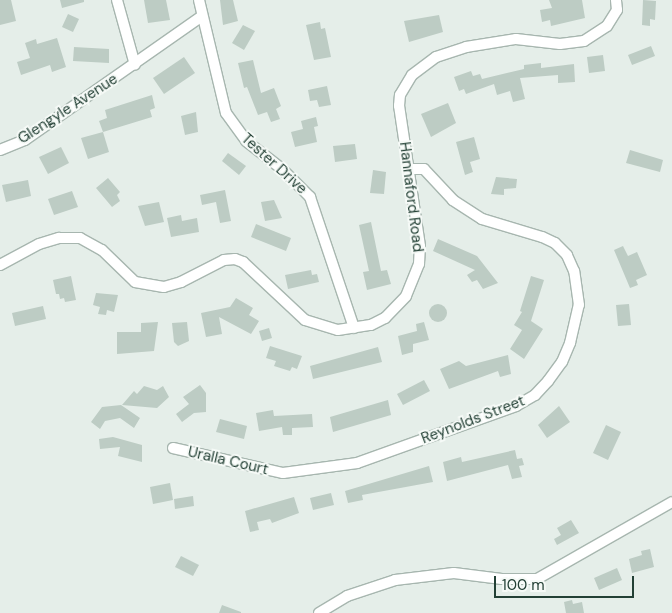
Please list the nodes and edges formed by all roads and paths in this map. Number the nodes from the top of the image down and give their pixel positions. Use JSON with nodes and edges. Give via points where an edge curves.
{"nodes":[{"id":1,"x":117,"y":0,"type":"edge"},
{"id":2,"x":199,"y":0,"type":"edge"},
{"id":3,"x":616,"y":0,"type":"edge"},
{"id":4,"x":202,"y":16,"type":"junction"},
{"id":5,"x":135,"y":65,"type":"junction"},
{"id":6,"x":0,"y":150,"type":"edge"},
{"id":7,"x":409,"y":169,"type":"junction"},
{"id":8,"x":0,"y":265,"type":"edge"},
{"id":9,"x":354,"y":328,"type":"junction"},
{"id":10,"x":173,"y":448,"type":"dead end"},
{"id":11,"x":283,"y":473,"type":"joint"},
{"id":12,"x":672,"y":502,"type":"edge"},
{"id":13,"x":319,"y":613,"type":"edge"}],
"edges":[{"from":1,"to":5,"type":"street","name":"Glengyle Avenue"},
{"from":2,"to":4,"type":"street","name":"Tester Drive"},
{"from":3,"to":7,"type":"street","name":"Hannaford Road","via":[[616,10],[607,26],[584,41],[560,44],[516,39],[466,47],[436,57],[412,75],[400,95],[399,106]]},
{"from":4,"to":5,"type":"street","name":"Glengyle Avenue"},
{"from":4,"to":9,"type":"street","name":"Tester Drive","via":[[226,113],[246,142],[282,169],[310,197]]},
{"from":5,"to":6,"type":"street","name":"Glengyle Avenue","via":[[25,140]]},
{"from":7,"to":9,"type":"street","name":"Hannaford Road","via":[[420,246],[414,282],[406,296],[385,318]]},
{"from":7,"to":11,"type":"street","name":"Reynolds Street","via":[[424,169],[453,200],[482,219],[555,243],[574,271],[579,304],[570,343],[562,362],[548,381],[516,406],[364,461]]},
{"from":8,"to":9,"type":"street","name":"Hannaford Road","via":[[40,244],[59,238],[80,238],[102,250],[135,282],[164,287],[224,260],[235,259],[243,262],[305,320],[338,330]]},
{"from":10,"to":11,"type":"street","name":"Uralla Court"},
{"from":12,"to":13,"type":"street","via":[[537,579],[502,579],[454,573],[395,580],[347,596]]}]}
